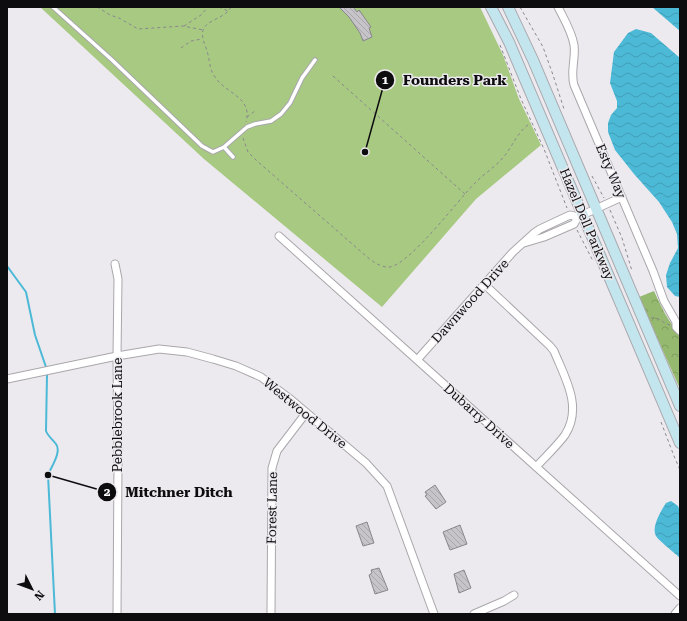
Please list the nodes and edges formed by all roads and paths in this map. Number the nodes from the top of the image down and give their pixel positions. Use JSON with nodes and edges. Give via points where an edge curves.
{"nodes":[{"id":1,"x":53,"y":7,"type":"edge"},
{"id":2,"x":98,"y":7,"type":"edge"},
{"id":3,"x":208,"y":7,"type":"edge"},
{"id":4,"x":219,"y":7,"type":"edge"},
{"id":5,"x":230,"y":7,"type":"edge"},
{"id":6,"x":491,"y":7,"type":"edge"},
{"id":7,"x":508,"y":7,"type":"edge"},
{"id":8,"x":520,"y":7,"type":"edge"},
{"id":9,"x":558,"y":7,"type":"edge"},
{"id":10,"x":229,"y":11,"type":"junction"},
{"id":11,"x":183,"y":26,"type":"junction"},
{"id":12,"x":203,"y":31,"type":"junction"},
{"id":13,"x":202,"y":39,"type":"junction"},
{"id":14,"x":501,"y":45,"type":"dead end"},
{"id":15,"x":181,"y":48,"type":"dead end"},
{"id":16,"x":315,"y":60,"type":"dead end"},
{"id":17,"x":333,"y":76,"type":"dead end"},
{"id":18,"x":255,"y":111,"type":"dead end"},
{"id":19,"x":565,"y":114,"type":"dead end"},
{"id":20,"x":247,"y":117,"type":"junction"},
{"id":21,"x":531,"y":123,"type":"junction"},
{"id":22,"x":243,"y":130,"type":"junction"},
{"id":23,"x":224,"y":147,"type":"junction"},
{"id":24,"x":233,"y":157,"type":"dead end"},
{"id":25,"x":590,"y":172,"type":"dead end"},
{"id":26,"x":465,"y":194,"type":"junction"},
{"id":27,"x":604,"y":198,"type":"dead end"},
{"id":28,"x":622,"y":198,"type":"junction"},
{"id":29,"x":596,"y":209,"type":"junction"},
{"id":30,"x":568,"y":210,"type":"dead end"},
{"id":31,"x":580,"y":216,"type":"junction"},
{"id":32,"x":279,"y":236,"type":"dead end"},
{"id":33,"x":115,"y":264,"type":"dead end"},
{"id":34,"x":484,"y":284,"type":"junction"},
{"id":35,"x":651,"y":319,"type":"dead end"},
{"id":36,"x":676,"y":322,"type":"junction"},
{"id":37,"x":680,"y":331,"type":"edge"},
{"id":38,"x":117,"y":356,"type":"junction"},
{"id":39,"x":417,"y":360,"type":"junction"},
{"id":40,"x":7,"y":379,"type":"edge"},
{"id":41,"x":680,"y":406,"type":"edge"},
{"id":42,"x":306,"y":413,"type":"junction"},
{"id":43,"x":680,"y":443,"type":"edge"},
{"id":44,"x":536,"y":467,"type":"junction"},
{"id":45,"x":514,"y":595,"type":"dead end"},
{"id":46,"x":680,"y":596,"type":"edge"},
{"id":47,"x":680,"y":608,"type":"edge"},
{"id":48,"x":117,"y":614,"type":"edge"},
{"id":49,"x":271,"y":614,"type":"edge"},
{"id":50,"x":434,"y":614,"type":"edge"},
{"id":51,"x":474,"y":614,"type":"edge"},
{"id":52,"x":675,"y":614,"type":"edge"}],
"edges":[{"from":1,"to":23,"type":"lane","via":[[202,146],[213,152]]},
{"from":2,"to":11,"type":"path","via":[[138,29]]},
{"from":3,"to":11,"type":"path","via":[[201,15]]},
{"from":4,"to":10,"type":"path"},
{"from":5,"to":10,"type":"path"},
{"from":6,"to":31,"type":"main road","name":"Hazel Dell Parkway","via":[[509,42]]},
{"from":7,"to":29,"type":"main road","name":"Hazel Dell Parkway"},
{"from":8,"to":19,"type":"path","via":[[545,52]]},
{"from":9,"to":28,"type":"street","name":"Esty Way","via":[[573,42],[574,85]]},
{"from":10,"to":12,"type":"path","via":[[208,24]]},
{"from":11,"to":12,"type":"path"},
{"from":12,"to":13,"type":"path"},
{"from":13,"to":15,"type":"path","via":[[191,41]]},
{"from":13,"to":20,"type":"path","via":[[212,73],[222,86],[244,103]]},
{"from":14,"to":21,"type":"path"},
{"from":16,"to":22,"type":"lane","via":[[281,114],[275,119]]},
{"from":17,"to":26,"type":"path"},
{"from":18,"to":20,"type":"path"},
{"from":20,"to":22,"type":"path"},
{"from":21,"to":26,"type":"path","via":[[522,131],[504,157]]},
{"from":21,"to":30,"type":"path","via":[[544,148]]},
{"from":22,"to":23,"type":"lane"},
{"from":22,"to":26,"type":"path","via":[[246,148],[254,158],[366,256],[383,266],[392,266],[404,259]]},
{"from":23,"to":24,"type":"lane"},
{"from":25,"to":27,"type":"path"},
{"from":28,"to":29,"type":"street","name":"Dawnwood Drive"},
{"from":28,"to":36,"type":"street","name":"Esty Way","via":[[659,289]]},
{"from":29,"to":31,"type":"street","name":"Dawnwood Drive"},
{"from":29,"to":41,"type":"main road","name":"Hazel Dell Parkway"},
{"from":31,"to":34,"type":"street","name":"Dawnwood Drive","via":[[570,226],[524,243]]},
{"from":31,"to":43,"type":"main road","name":"Hazel Dell Parkway"},
{"from":32,"to":39,"type":"street","name":"Dubarry Drive"},
{"from":33,"to":38,"type":"street","name":"Pebblebrook Lane","via":[[118,279]]},
{"from":34,"to":39,"type":"street","name":"Dawnwood Drive"},
{"from":34,"to":44,"type":"street","via":[[554,351],[572,396],[574,408],[570,426]]},
{"from":35,"to":36,"type":"path","via":[[656,318],[667,325]]},
{"from":36,"to":37,"type":"street","name":"Esty Way","via":[[676,327]]},
{"from":38,"to":40,"type":"street","name":"Westwood Drive"},
{"from":38,"to":42,"type":"street","name":"Westwood Drive","via":[[159,349],[187,352],[213,359],[261,377]]},
{"from":38,"to":48,"type":"street","name":"Pebblebrook Lane"},
{"from":39,"to":44,"type":"street","name":"Dubarry Drive"},
{"from":42,"to":49,"type":"street","name":"Forest Lane","via":[[277,451],[272,468]]},
{"from":42,"to":50,"type":"street","name":"Westwood Drive","via":[[366,463],[387,486]]},
{"from":44,"to":46,"type":"street","name":"Dubarry Drive"},
{"from":45,"to":51,"type":"street","via":[[504,602]]},
{"from":47,"to":52,"type":"street"}]}
